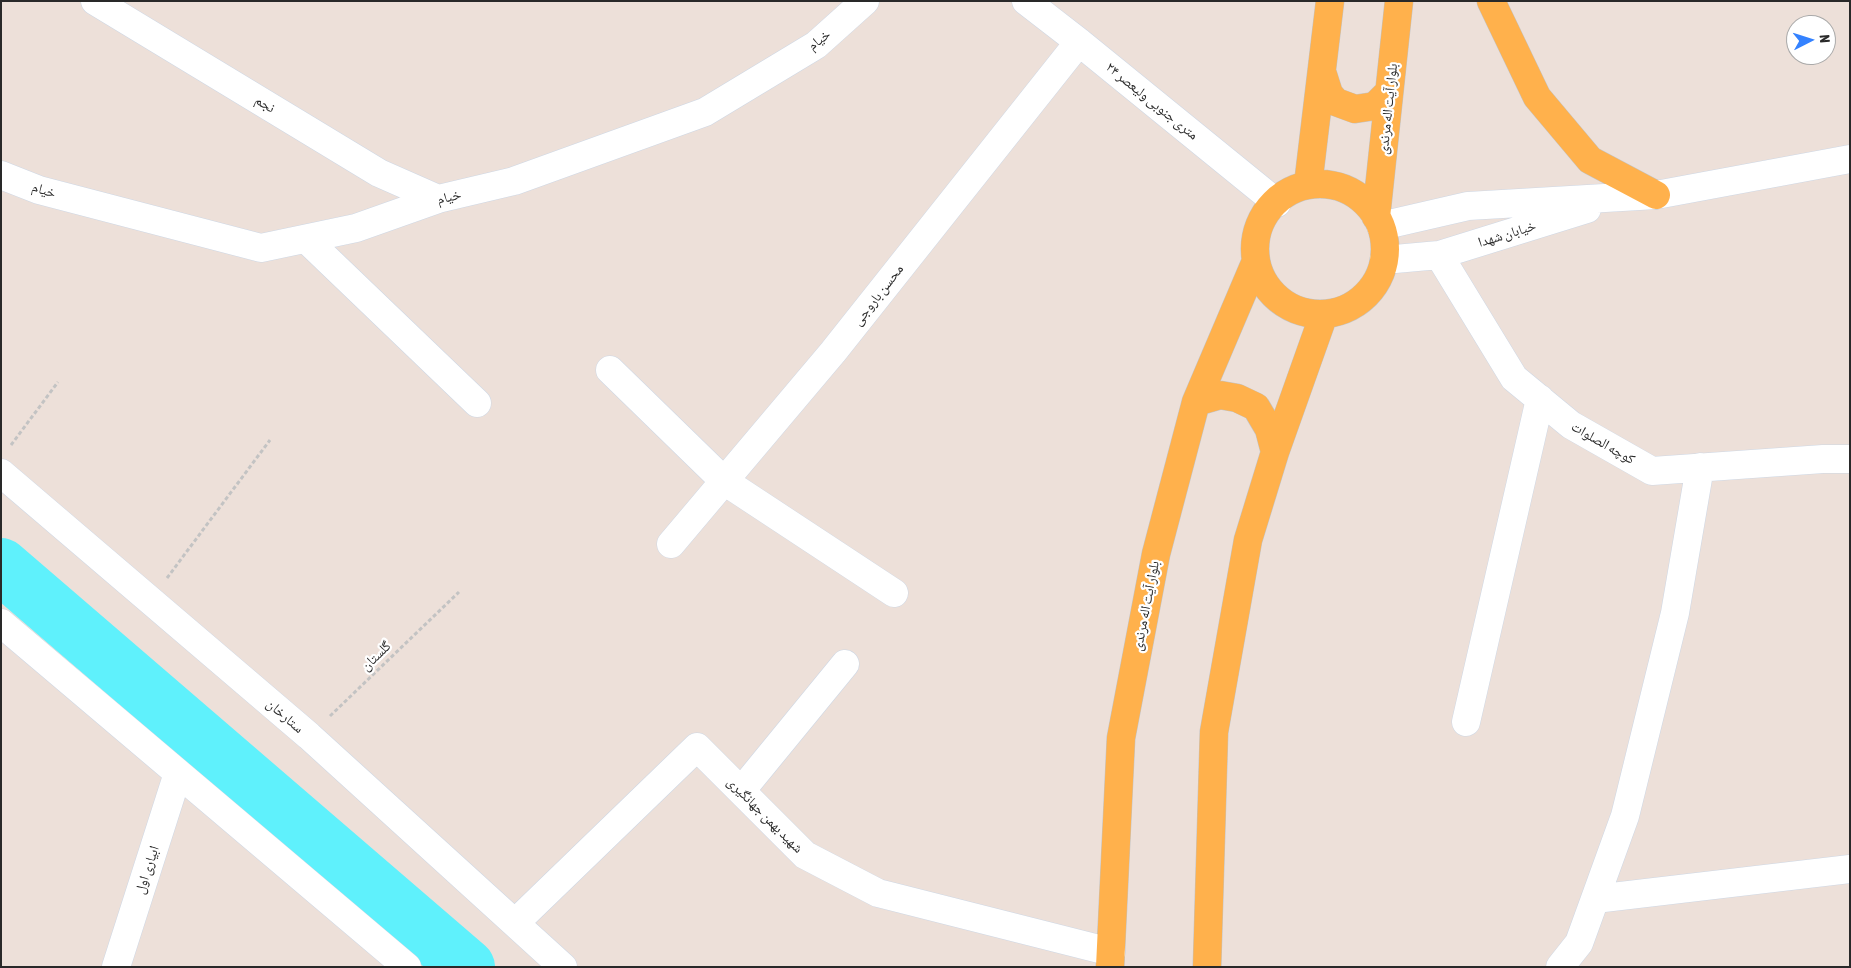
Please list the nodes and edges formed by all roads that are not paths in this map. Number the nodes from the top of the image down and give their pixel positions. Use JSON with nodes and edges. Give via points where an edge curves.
{"nodes":[{"id":1,"x":95,"y":1,"type":"edge"},
{"id":2,"x":865,"y":1,"type":"edge"},
{"id":3,"x":1026,"y":1,"type":"edge"},
{"id":4,"x":1330,"y":1,"type":"edge"},
{"id":5,"x":1399,"y":1,"type":"edge"},
{"id":6,"x":1491,"y":1,"type":"edge"},
{"id":7,"x":1079,"y":42,"type":"junction"},
{"id":8,"x":1323,"y":75,"type":"junction"},
{"id":9,"x":1389,"y":92,"type":"junction"},
{"id":10,"x":1850,"y":159,"type":"edge"},
{"id":11,"x":1,"y":175,"type":"edge"},
{"id":12,"x":1308,"y":185,"type":"junction"},
{"id":13,"x":1656,"y":195,"type":"junction"},
{"id":14,"x":1627,"y":197,"type":"junction"},
{"id":15,"x":438,"y":199,"type":"junction"},
{"id":16,"x":1277,"y":203,"type":"junction"},
{"id":17,"x":1379,"y":221,"type":"junction"},
{"id":18,"x":306,"y":239,"type":"junction"},
{"id":19,"x":1439,"y":255,"type":"junction"},
{"id":20,"x":1384,"y":260,"type":"junction"},
{"id":21,"x":1256,"y":261,"type":"junction"},
{"id":22,"x":1324,"y":314,"type":"junction"},
{"id":23,"x":610,"y":370,"type":"dead end"},
{"id":24,"x":1540,"y":399,"type":"junction"},
{"id":25,"x":1196,"y":402,"type":"junction"},
{"id":26,"x":477,"y":403,"type":"dead end"},
{"id":27,"x":1275,"y":452,"type":"junction"},
{"id":28,"x":1850,"y":459,"type":"edge"},
{"id":29,"x":4,"y":462,"type":"edge"},
{"id":30,"x":1700,"y":467,"type":"junction"},
{"id":31,"x":724,"y":481,"type":"junction"},
{"id":32,"x":671,"y":544,"type":"dead end"},
{"id":33,"x":894,"y":593,"type":"dead end"},
{"id":34,"x":1,"y":623,"type":"edge"},
{"id":35,"x":845,"y":664,"type":"dead end"},
{"id":36,"x":1466,"y":722,"type":"dead end"},
{"id":37,"x":178,"y":773,"type":"junction"},
{"id":38,"x":741,"y":791,"type":"junction"},
{"id":39,"x":1850,"y":869,"type":"edge"},
{"id":40,"x":1595,"y":899,"type":"junction"},
{"id":41,"x":515,"y":923,"type":"junction"},
{"id":42,"x":1111,"y":959,"type":"edge"},
{"id":43,"x":1564,"y":965,"type":"edge"},
{"id":44,"x":116,"y":967,"type":"edge"},
{"id":45,"x":407,"y":967,"type":"edge"},
{"id":46,"x":563,"y":967,"type":"edge"},
{"id":47,"x":1207,"y":967,"type":"edge"}],
"edges":[{"from":1,"to":15,"type":"street","name":"نجم","via":[[379,174]]},
{"from":2,"to":15,"type":"street","name":"خیام","via":[[816,45],[705,112],[514,181]]},
{"from":3,"to":7,"type":"street","name":"۲۴ متری جنوبی ولیعصر"},
{"from":4,"to":8,"type":"main road"},
{"from":5,"to":9,"type":"main road","name":"بلوار آیت اله مرندی"},
{"from":6,"to":13,"type":"main road","via":[[1537,98],[1590,160]]},
{"from":7,"to":16,"type":"street","name":"۲۴ متری جنوبی ولیعصر"},
{"from":7,"to":31,"type":"street","name":"محسن باروجی","via":[[833,352]]},
{"from":8,"to":9,"type":"main road","via":[[1327,90],[1336,102],[1355,109],[1375,106]]},
{"from":8,"to":12,"type":"main road"},
{"from":9,"to":17,"type":"main road","name":"بلوار آیت اله مرندی"},
{"from":10,"to":13,"type":"street","name":"خیابان شهدا"},
{"from":11,"to":18,"type":"street","name":"خیام","via":[[39,190],[261,248]]},
{"from":12,"to":16,"type":"main road","via":[[1296,188]]},
{"from":12,"to":17,"type":"main road","via":[[1327,184],[1346,189],[1362,199]]},
{"from":13,"to":14,"type":"street","name":"خیابان شهدا"},
{"from":14,"to":17,"type":"street","name":"خیابان شهدا","via":[[1468,206]]},
{"from":14,"to":19,"type":"street","name":"خیابان شهدا"},
{"from":15,"to":18,"type":"street","name":"خیام","via":[[356,228]]},
{"from":16,"to":21,"type":"main road","via":[[1260,222],[1255,242]]},
{"from":17,"to":20,"type":"main road"},
{"from":18,"to":26,"type":"street"},
{"from":19,"to":20,"type":"street","name":"خیابان شهدا"},
{"from":19,"to":24,"type":"street","name":"کوچه الصلوات","via":[[1514,378]]},
{"from":20,"to":22,"type":"main road","via":[[1377,281],[1363,298],[1345,309]]},
{"from":21,"to":22,"type":"main road","via":[[1262,279],[1280,300],[1305,313]]},
{"from":21,"to":25,"type":"main road","name":"بلوار آیت اله مرندی"},
{"from":22,"to":27,"type":"main road"},
{"from":23,"to":31,"type":"street"},
{"from":24,"to":30,"type":"street","name":"کوچه الصلوات","via":[[1571,425],[1652,471]]},
{"from":24,"to":36,"type":"street"},
{"from":25,"to":27,"type":"main road","via":[[1220,395],[1237,398],[1256,407],[1269,429]]},
{"from":25,"to":42,"type":"main road","name":"بلوار آیت اله مرندی","via":[[1156,554],[1121,738]]},
{"from":27,"to":47,"type":"main road","via":[[1248,540],[1214,732]]},
{"from":28,"to":30,"type":"street","name":"کوچه الصلوات"},
{"from":29,"to":41,"type":"street","name":"ستارخان","via":[[151,600],[309,736]]},
{"from":30,"to":40,"type":"street","via":[[1676,613],[1625,816]]},
{"from":31,"to":32,"type":"street","name":"محسن باروجی"},
{"from":31,"to":33,"type":"street"},
{"from":34,"to":37,"type":"street"},
{"from":35,"to":38,"type":"street"},
{"from":37,"to":44,"type":"street","name":"ابیاری اول"},
{"from":37,"to":45,"type":"street"},
{"from":38,"to":41,"type":"street","name":"شهید بهمن جهانگیری","via":[[697,747]]},
{"from":38,"to":42,"type":"street","name":"شهید بهمن جهانگیری","via":[[805,855],[878,893]]},
{"from":39,"to":40,"type":"street"},
{"from":40,"to":43,"type":"street","via":[[1579,942]]},
{"from":41,"to":46,"type":"street","name":"ستارخان"}]}
